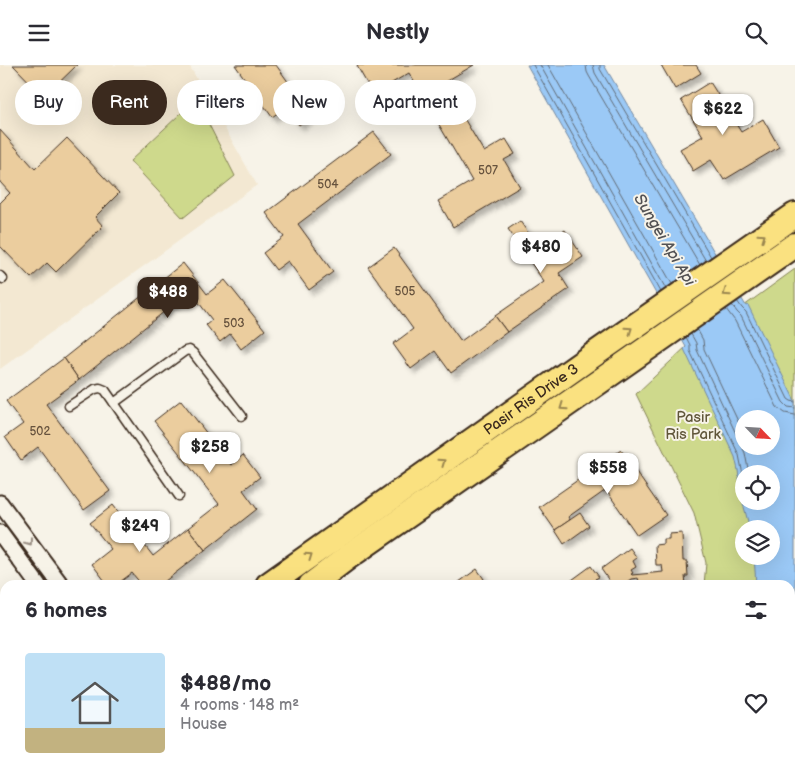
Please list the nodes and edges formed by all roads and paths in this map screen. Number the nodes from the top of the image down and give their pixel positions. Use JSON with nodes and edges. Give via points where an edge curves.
{"nodes":[{"id":1,"x":795,"y":215,"type":"edge"},
{"id":2,"x":795,"y":245,"type":"edge"},
{"id":3,"x":114,"y":403,"type":"junction"},
{"id":4,"x":69,"y":406,"type":"dead end"},
{"id":5,"x":242,"y":416,"type":"dead end"},
{"id":6,"x":179,"y":495,"type":"dead end"},
{"id":7,"x":0,"y":503,"type":"edge"},
{"id":8,"x":0,"y":533,"type":"edge"},
{"id":9,"x":34,"y":580,"type":"edge"},
{"id":10,"x":57,"y":580,"type":"edge"},
{"id":11,"x":276,"y":580,"type":"edge"},
{"id":12,"x":318,"y":580,"type":"edge"}],
"edges":[{"from":11,"to":1,"type":"main road","name":"Pasir Ris Drive 3","one_way":true},
{"from":2,"to":12,"type":"main road","name":"Pasir Ris Drive 3","one_way":true},
{"from":3,"to":4,"type":"lane","via":[[100,387]]},
{"from":3,"to":5,"type":"lane","via":[[189,350]]},
{"from":3,"to":6,"type":"lane"},
{"from":7,"to":10,"type":"street","one_way":true},
{"from":8,"to":9,"type":"street"}]}
